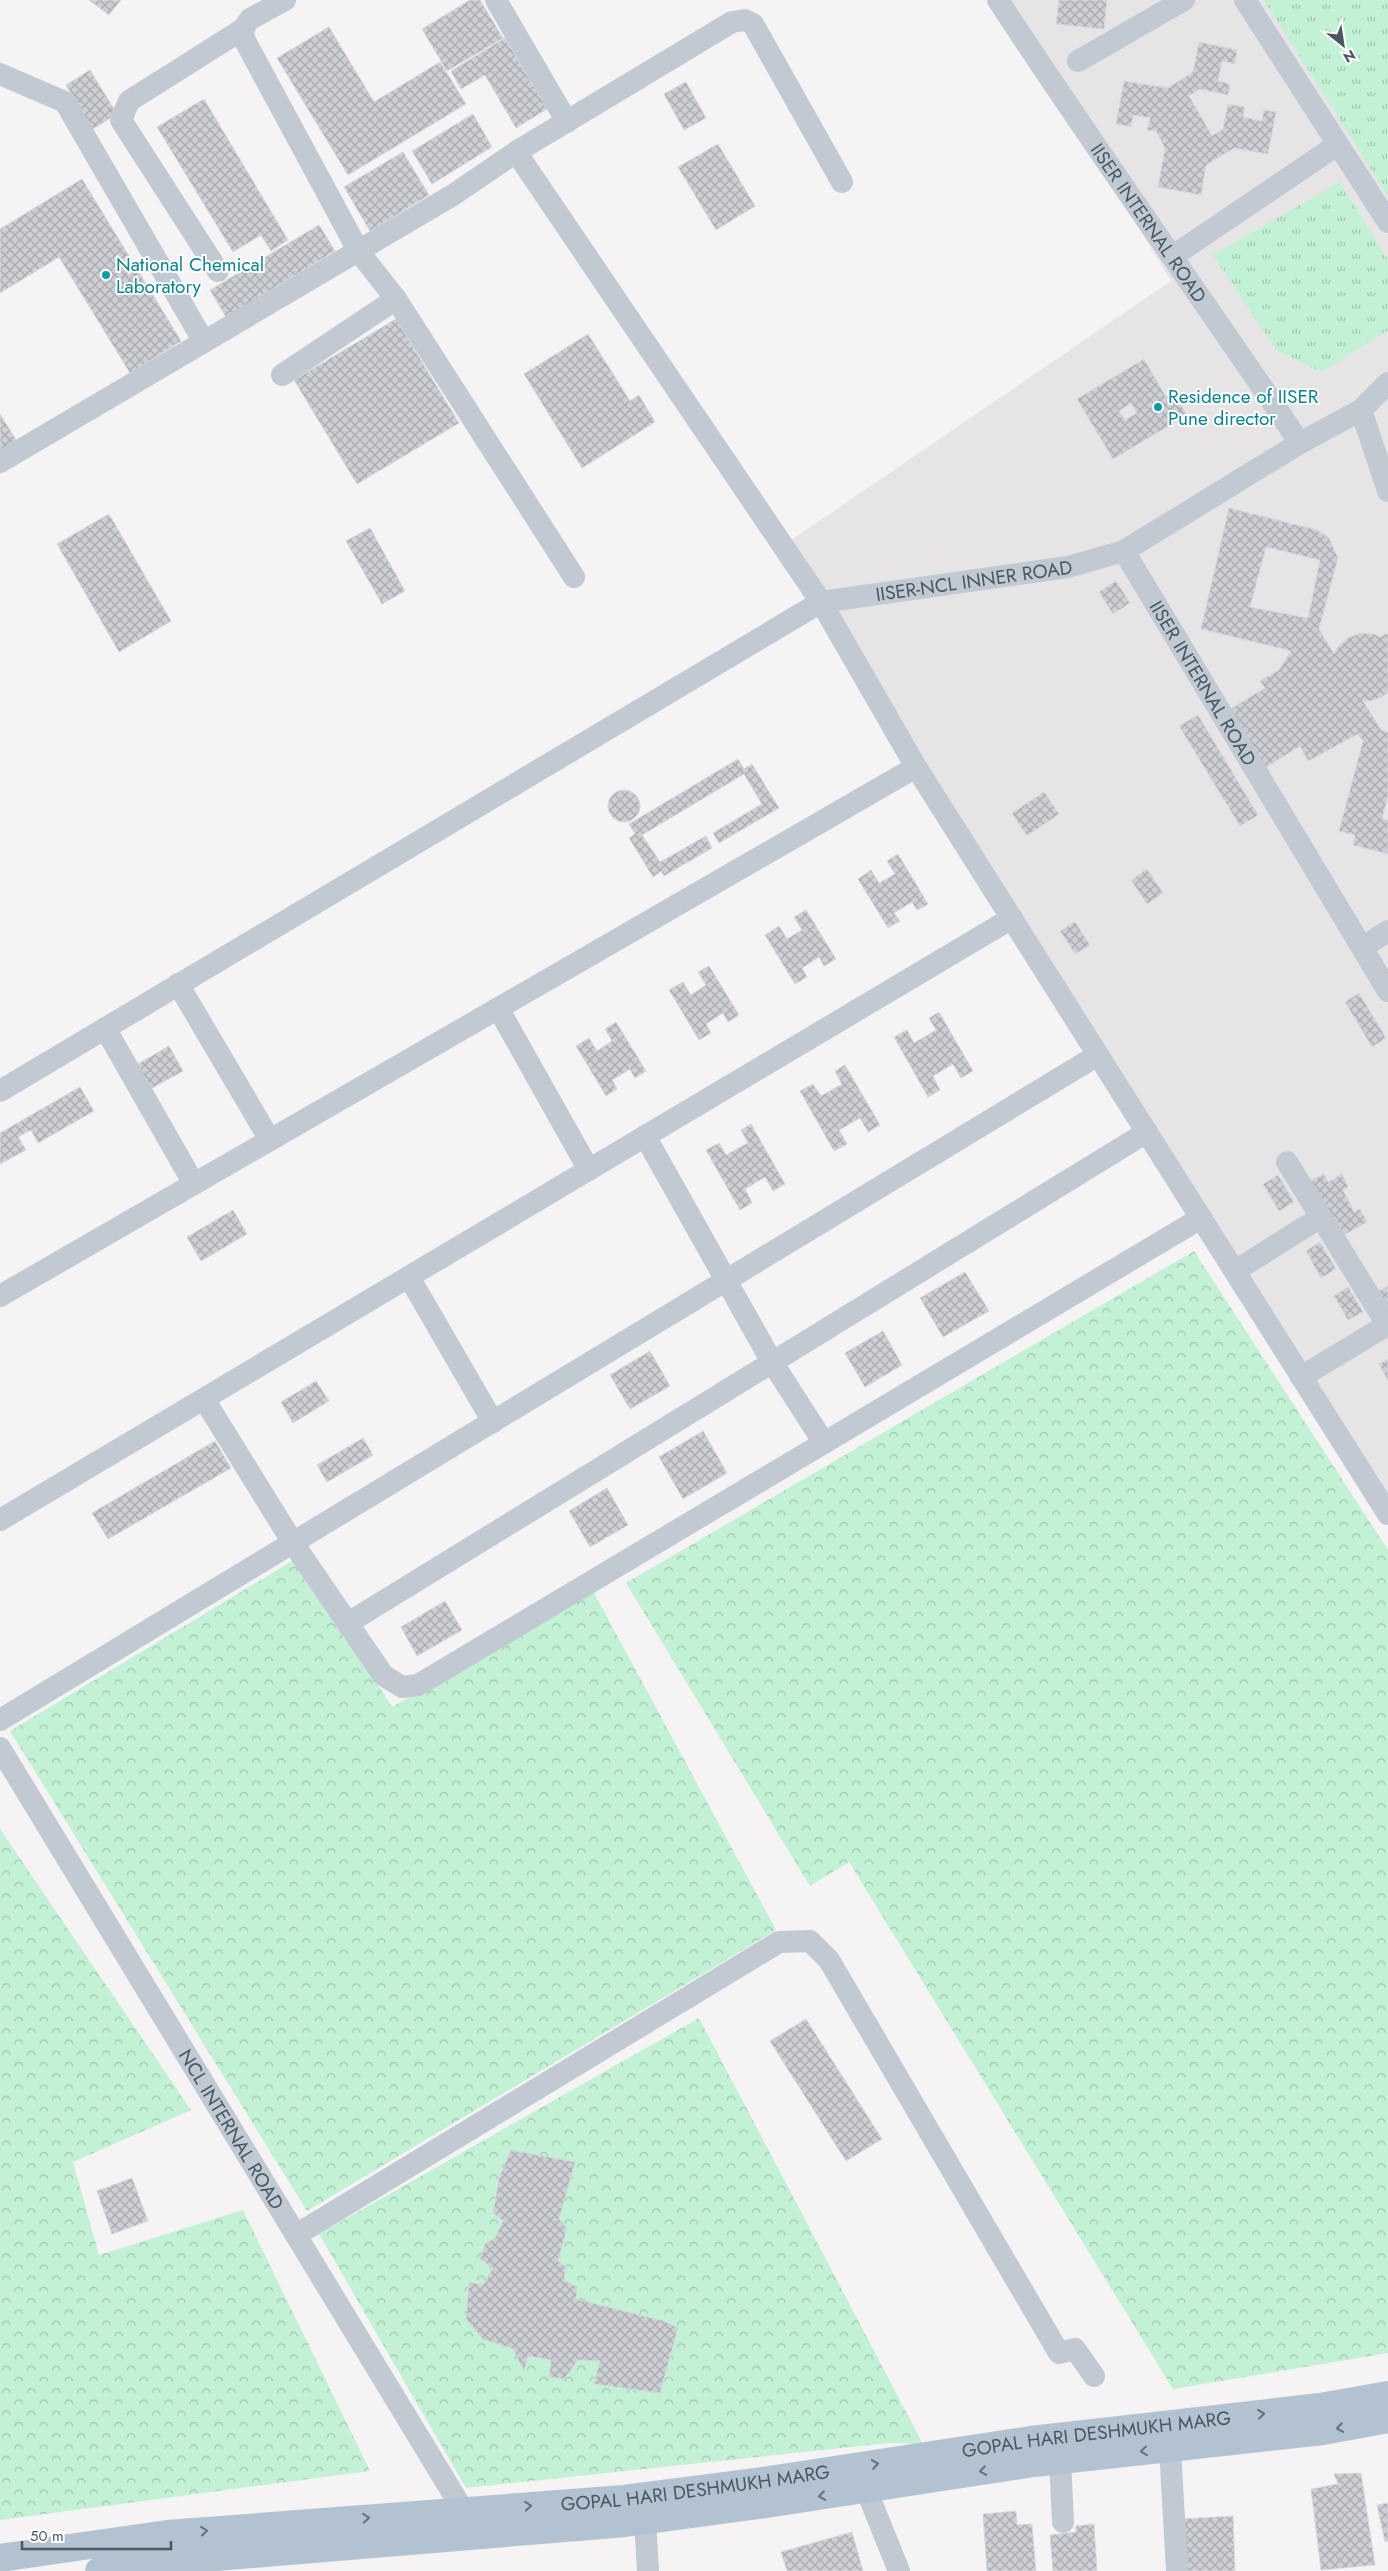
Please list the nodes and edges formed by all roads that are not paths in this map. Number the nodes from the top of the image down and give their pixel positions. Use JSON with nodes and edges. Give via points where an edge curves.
{"nodes":[{"id":1,"x":285,"y":0,"type":"edge"},
{"id":2,"x":496,"y":0,"type":"edge"},
{"id":3,"x":998,"y":0,"type":"edge"},
{"id":4,"x":1184,"y":0,"type":"edge"},
{"id":5,"x":1246,"y":0,"type":"edge"},
{"id":6,"x":243,"y":29,"type":"junction"},
{"id":7,"x":1078,"y":61,"type":"dead end"},
{"id":8,"x":0,"y":74,"type":"edge"},
{"id":9,"x":567,"y":122,"type":"junction"},
{"id":10,"x":1337,"y":145,"type":"junction"},
{"id":11,"x":516,"y":152,"type":"junction"},
{"id":12,"x":842,"y":182,"type":"dead end"},
{"id":13,"x":1388,"y":222,"type":"edge"},
{"id":14,"x":359,"y":252,"type":"junction"},
{"id":15,"x":1173,"y":256,"type":"junction"},
{"id":16,"x":218,"y":271,"type":"dead end"},
{"id":17,"x":396,"y":299,"type":"junction"},
{"id":18,"x":204,"y":342,"type":"junction"},
{"id":19,"x":282,"y":375,"type":"dead end"},
{"id":20,"x":1388,"y":383,"type":"edge"},
{"id":21,"x":1361,"y":410,"type":"junction"},
{"id":22,"x":1300,"y":444,"type":"junction"},
{"id":23,"x":0,"y":462,"type":"edge"},
{"id":24,"x":1388,"y":491,"type":"edge"},
{"id":25,"x":1124,"y":551,"type":"junction"},
{"id":26,"x":574,"y":577,"type":"dead end"},
{"id":27,"x":821,"y":602,"type":"junction"},
{"id":28,"x":916,"y":767,"type":"junction"},
{"id":29,"x":1012,"y":918,"type":"junction"},
{"id":30,"x":1388,"y":931,"type":"edge"},
{"id":31,"x":1363,"y":947,"type":"junction"},
{"id":32,"x":178,"y":984,"type":"junction"},
{"id":33,"x":1388,"y":991,"type":"edge"},
{"id":34,"x":498,"y":1008,"type":"junction"},
{"id":35,"x":105,"y":1028,"type":"junction"},
{"id":36,"x":1098,"y":1055,"type":"junction"},
{"id":37,"x":0,"y":1091,"type":"edge"},
{"id":38,"x":1147,"y":1132,"type":"junction"},
{"id":39,"x":645,"y":1136,"type":"junction"},
{"id":40,"x":270,"y":1140,"type":"junction"},
{"id":41,"x":1287,"y":1162,"type":"dead end"},
{"id":42,"x":589,"y":1170,"type":"junction"},
{"id":43,"x":194,"y":1184,"type":"junction"},
{"id":44,"x":1321,"y":1217,"type":"junction"},
{"id":45,"x":1201,"y":1218,"type":"junction"},
{"id":46,"x":1235,"y":1271,"type":"junction"},
{"id":47,"x":409,"y":1277,"type":"junction"},
{"id":48,"x":725,"y":1281,"type":"junction"},
{"id":49,"x":0,"y":1296,"type":"edge"},
{"id":50,"x":1388,"y":1325,"type":"edge"},
{"id":51,"x":772,"y":1362,"type":"junction"},
{"id":52,"x":1302,"y":1377,"type":"junction"},
{"id":53,"x":204,"y":1398,"type":"junction"},
{"id":54,"x":493,"y":1422,"type":"junction"},
{"id":55,"x":824,"y":1443,"type":"junction"},
{"id":56,"x":1379,"y":1482,"type":"edge"},
{"id":57,"x":1388,"y":1514,"type":"edge"},
{"id":58,"x":0,"y":1520,"type":"edge"},
{"id":59,"x":294,"y":1543,"type":"junction"},
{"id":60,"x":348,"y":1623,"type":"junction"},
{"id":61,"x":0,"y":1720,"type":"edge"},
{"id":62,"x":0,"y":1748,"type":"edge"},
{"id":63,"x":296,"y":2235,"type":"junction"},
{"id":64,"x":1094,"y":2376,"type":"dead end"},
{"id":65,"x":1388,"y":2395,"type":"edge"},
{"id":66,"x":1388,"y":2420,"type":"edge"},
{"id":67,"x":1170,"y":2448,"type":"junction"},
{"id":68,"x":1060,"y":2460,"type":"junction"},
{"id":69,"x":866,"y":2489,"type":"junction"},
{"id":70,"x":463,"y":2510,"type":"junction"},
{"id":71,"x":645,"y":2520,"type":"junction"},
{"id":72,"x":1063,"y":2522,"type":"dead end"},
{"id":73,"x":120,"y":2541,"type":"junction"},
{"id":74,"x":0,"y":2558,"type":"edge"},
{"id":75,"x":113,"y":2570,"type":"edge"},
{"id":76,"x":648,"y":2571,"type":"edge"},
{"id":77,"x":899,"y":2571,"type":"edge"},
{"id":78,"x":1177,"y":2571,"type":"edge"}],
"edges":[{"from":1,"to":6,"type":"street","via":[[250,19]]},
{"from":2,"to":9,"type":"street"},
{"from":3,"to":15,"type":"street","name":"IISER INTERNAL ROAD"},
{"from":4,"to":7,"type":"street"},
{"from":5,"to":10,"type":"street"},
{"from":6,"to":14,"type":"street","via":[[244,39]]},
{"from":6,"to":16,"type":"street","via":[[129,101],[121,120]]},
{"from":8,"to":18,"type":"street","via":[[65,102]]},
{"from":9,"to":11,"type":"street"},
{"from":9,"to":12,"type":"street","via":[[732,22],[745,20],[752,24]]},
{"from":10,"to":13,"type":"street"},
{"from":10,"to":15,"type":"street"},
{"from":11,"to":14,"type":"street"},
{"from":11,"to":27,"type":"street"},
{"from":14,"to":17,"type":"street"},
{"from":14,"to":18,"type":"street"},
{"from":15,"to":22,"type":"street","name":"IISER INTERNAL ROAD"},
{"from":17,"to":19,"type":"street"},
{"from":17,"to":26,"type":"street"},
{"from":18,"to":23,"type":"street"},
{"from":20,"to":21,"type":"street"},
{"from":21,"to":22,"type":"street"},
{"from":21,"to":24,"type":"street"},
{"from":22,"to":25,"type":"street"},
{"from":25,"to":27,"type":"street","name":"IISER-NCL INNER ROAD","via":[[1068,567]]},
{"from":25,"to":31,"type":"street","name":"IISER INTERNAL ROAD"},
{"from":27,"to":28,"type":"street"},
{"from":27,"to":32,"type":"street"},
{"from":28,"to":29,"type":"street"},
{"from":28,"to":34,"type":"street"},
{"from":29,"to":36,"type":"street"},
{"from":29,"to":39,"type":"street"},
{"from":30,"to":31,"type":"street"},
{"from":31,"to":33,"type":"street","name":"IISER INTERNAL ROAD"},
{"from":32,"to":35,"type":"street"},
{"from":32,"to":40,"type":"street"},
{"from":34,"to":40,"type":"street"},
{"from":34,"to":42,"type":"street"},
{"from":35,"to":37,"type":"street"},
{"from":35,"to":43,"type":"street"},
{"from":36,"to":38,"type":"street"},
{"from":36,"to":48,"type":"street"},
{"from":38,"to":45,"type":"street"},
{"from":38,"to":51,"type":"street"},
{"from":39,"to":42,"type":"street"},
{"from":39,"to":48,"type":"street"},
{"from":40,"to":43,"type":"street"},
{"from":41,"to":44,"type":"street"},
{"from":42,"to":47,"type":"street"},
{"from":43,"to":49,"type":"street"},
{"from":44,"to":46,"type":"street"},
{"from":44,"to":50,"type":"street"},
{"from":45,"to":46,"type":"street"},
{"from":45,"to":55,"type":"street"},
{"from":46,"to":52,"type":"street"},
{"from":47,"to":53,"type":"street"},
{"from":47,"to":54,"type":"street"},
{"from":48,"to":51,"type":"street"},
{"from":48,"to":54,"type":"street"},
{"from":50,"to":52,"type":"street"},
{"from":51,"to":55,"type":"street"},
{"from":51,"to":60,"type":"street"},
{"from":52,"to":56,"type":"street"},
{"from":53,"to":58,"type":"street"},
{"from":53,"to":59,"type":"street"},
{"from":54,"to":59,"type":"street"},
{"from":55,"to":60,"type":"street","via":[[418,1685],[402,1687],[383,1675]]},
{"from":56,"to":57,"type":"street"},
{"from":59,"to":60,"type":"street"},
{"from":59,"to":61,"type":"street"},
{"from":62,"to":63,"type":"street","name":"NCL INTERNAL ROAD"},
{"from":63,"to":64,"type":"street","via":[[779,1942],[810,1941],[829,1960],[1060,2353],[1075,2349]]},
{"from":63,"to":70,"type":"street","name":"NCL INTERNAL ROAD"},
{"from":70,"to":65,"type":"main road","name":"GOPAL HARI DESHMUKH MARG","one_way":true,"via":[[624,2499],[1030,2440],[1320,2407]]},
{"from":66,"to":67,"type":"main road","name":"GOPAL HARI DESHMUKH MARG","one_way":true,"via":[[1323,2431]]},
{"from":67,"to":68,"type":"main road","name":"GOPAL HARI DESHMUKH MARG","one_way":true},
{"from":67,"to":78,"type":"street"},
{"from":68,"to":69,"type":"main road","name":"GOPAL HARI DESHMUKH MARG","one_way":true},
{"from":68,"to":72,"type":"street"},
{"from":69,"to":71,"type":"main road","name":"GOPAL HARI DESHMUKH MARG","one_way":true},
{"from":69,"to":77,"type":"street"},
{"from":73,"to":70,"type":"main road","name":"GOPAL HARI DESHMUKH MARG","one_way":true,"via":[[167,2534]]},
{"from":71,"to":75,"type":"main road","name":"GOPAL HARI DESHMUKH MARG","via":[[169,2561]]},
{"from":71,"to":76,"type":"street"},
{"from":73,"to":74,"type":"main road","name":"GOPAL HARI DESHMUKH MARG"},
{"from":73,"to":75,"type":"main road"}]}
